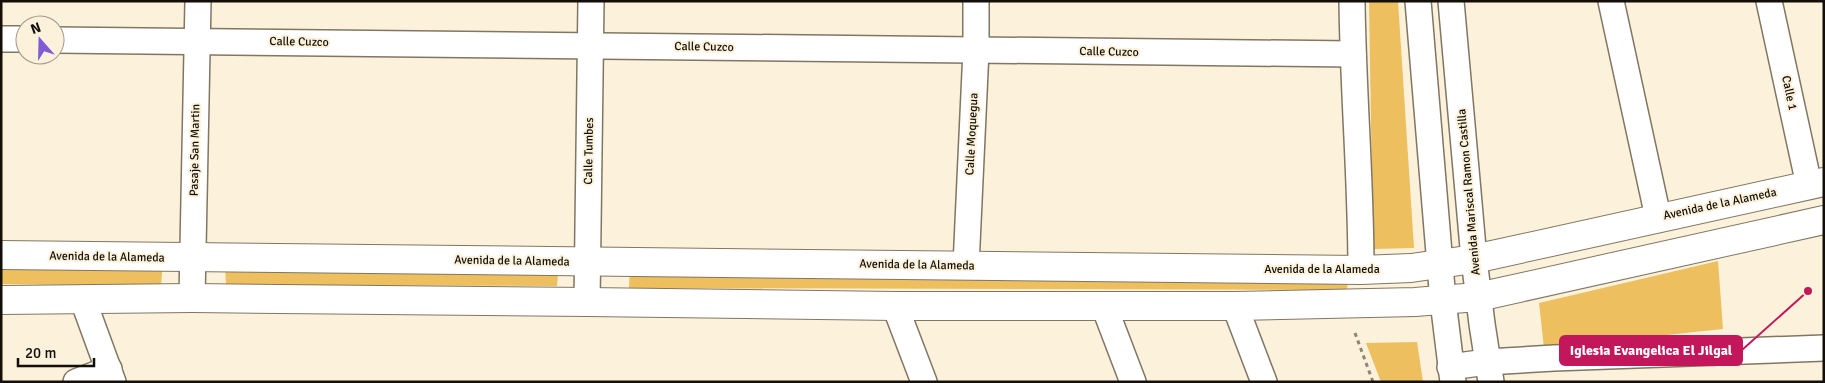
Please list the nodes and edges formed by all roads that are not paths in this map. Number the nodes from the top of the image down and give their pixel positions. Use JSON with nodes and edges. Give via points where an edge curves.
{"nodes":[{"id":1,"x":198,"y":1,"type":"edge"},
{"id":2,"x":591,"y":1,"type":"edge"},
{"id":3,"x":976,"y":1,"type":"edge"},
{"id":4,"x":1352,"y":1,"type":"edge"},
{"id":5,"x":1418,"y":1,"type":"edge"},
{"id":6,"x":1451,"y":1,"type":"edge"},
{"id":7,"x":1611,"y":1,"type":"edge"},
{"id":8,"x":1769,"y":1,"type":"edge"},
{"id":9,"x":1,"y":39,"type":"edge"},
{"id":10,"x":15,"y":39,"type":"edge"},
{"id":11,"x":65,"y":40,"type":"edge"},
{"id":12,"x":197,"y":41,"type":"junction"},
{"id":13,"x":591,"y":46,"type":"junction"},
{"id":14,"x":976,"y":50,"type":"junction"},
{"id":15,"x":1352,"y":54,"type":"junction"},
{"id":16,"x":1816,"y":183,"type":"edge"},
{"id":17,"x":1658,"y":217,"type":"junction"},
{"id":18,"x":1824,"y":220,"type":"edge"},
{"id":19,"x":1,"y":255,"type":"edge"},
{"id":20,"x":193,"y":257,"type":"junction"},
{"id":21,"x":1474,"y":259,"type":"junction"},
{"id":22,"x":587,"y":262,"type":"junction"},
{"id":23,"x":1440,"y":265,"type":"junction"},
{"id":24,"x":966,"y":266,"type":"junction"},
{"id":25,"x":1361,"y":270,"type":"junction"},
{"id":26,"x":1478,"y":297,"type":"junction"},
{"id":27,"x":192,"y":298,"type":"junction"},
{"id":28,"x":1,"y":300,"type":"edge"},
{"id":29,"x":82,"y":300,"type":"junction"},
{"id":30,"x":1443,"y":300,"type":"junction"},
{"id":31,"x":587,"y":302,"type":"junction"},
{"id":32,"x":896,"y":306,"type":"junction"},
{"id":33,"x":1104,"y":306,"type":"junction"},
{"id":34,"x":1235,"y":306,"type":"junction"},
{"id":35,"x":1824,"y":348,"type":"edge"},
{"id":36,"x":1489,"y":372,"type":"edge"},
{"id":37,"x":1452,"y":374,"type":"edge"},
{"id":38,"x":111,"y":376,"type":"edge"},
{"id":39,"x":76,"y":382,"type":"edge"},
{"id":40,"x":924,"y":382,"type":"edge"},
{"id":41,"x":1132,"y":382,"type":"edge"},
{"id":42,"x":1264,"y":382,"type":"edge"}],
"edges":[{"from":1,"to":12,"type":"street","name":"Pasaje San Martin"},
{"from":2,"to":13,"type":"street","name":"Calle Tumbes"},
{"from":3,"to":14,"type":"street","name":"Calle Moquegua"},
{"from":4,"to":15,"type":"street"},
{"from":5,"to":23,"type":"street"},
{"from":6,"to":21,"type":"street","name":"Avenida Mariscal Ramon Castilla"},
{"from":7,"to":17,"type":"street"},
{"from":8,"to":16,"type":"street","name":"Calle 1"},
{"from":9,"to":10,"type":"street"},
{"from":11,"to":12,"type":"street","name":"Calle Cuzco"},
{"from":12,"to":13,"type":"street","name":"Calle Cuzco"},
{"from":12,"to":20,"type":"street","name":"Pasaje San Martin"},
{"from":13,"to":14,"type":"street","name":"Calle Cuzco"},
{"from":13,"to":22,"type":"street","name":"Calle Tumbes"},
{"from":14,"to":15,"type":"street","name":"Calle Cuzco"},
{"from":14,"to":24,"type":"street","name":"Calle Moquegua"},
{"from":15,"to":25,"type":"street"},
{"from":16,"to":17,"type":"street","name":"Avenida de la Alameda"},
{"from":17,"to":21,"type":"street","name":"Avenida de la Alameda"},
{"from":18,"to":26,"type":"street"},
{"from":19,"to":20,"type":"street","name":"Avenida de la Alameda"},
{"from":20,"to":22,"type":"street","name":"Avenida de la Alameda"},
{"from":20,"to":27,"type":"street","name":"Pasaje San Martin"},
{"from":21,"to":23,"type":"street","name":"Avenida de la Alameda"},
{"from":21,"to":26,"type":"street","name":"Avenida Mariscal Ramon Castilla"},
{"from":22,"to":24,"type":"street","name":"Avenida de la Alameda"},
{"from":22,"to":31,"type":"street","name":"Calle Tumbes"},
{"from":23,"to":25,"type":"street","name":"Avenida de la Alameda"},
{"from":23,"to":30,"type":"street"},
{"from":24,"to":25,"type":"street","name":"Avenida de la Alameda"},
{"from":26,"to":30,"type":"street"},
{"from":26,"to":36,"type":"street","name":"Avenida Mariscal Ramon Castilla"},
{"from":27,"to":29,"type":"street"},
{"from":27,"to":31,"type":"street"},
{"from":28,"to":29,"type":"street"},
{"from":29,"to":38,"type":"street"},
{"from":30,"to":34,"type":"street"},
{"from":30,"to":37,"type":"street"},
{"from":31,"to":32,"type":"street"},
{"from":32,"to":33,"type":"street"},
{"from":32,"to":40,"type":"street"},
{"from":33,"to":34,"type":"street"},
{"from":33,"to":41,"type":"street"},
{"from":34,"to":42,"type":"street"},
{"from":35,"to":36,"type":"street"},
{"from":36,"to":37,"type":"street"},
{"from":38,"to":39,"type":"street"}]}
